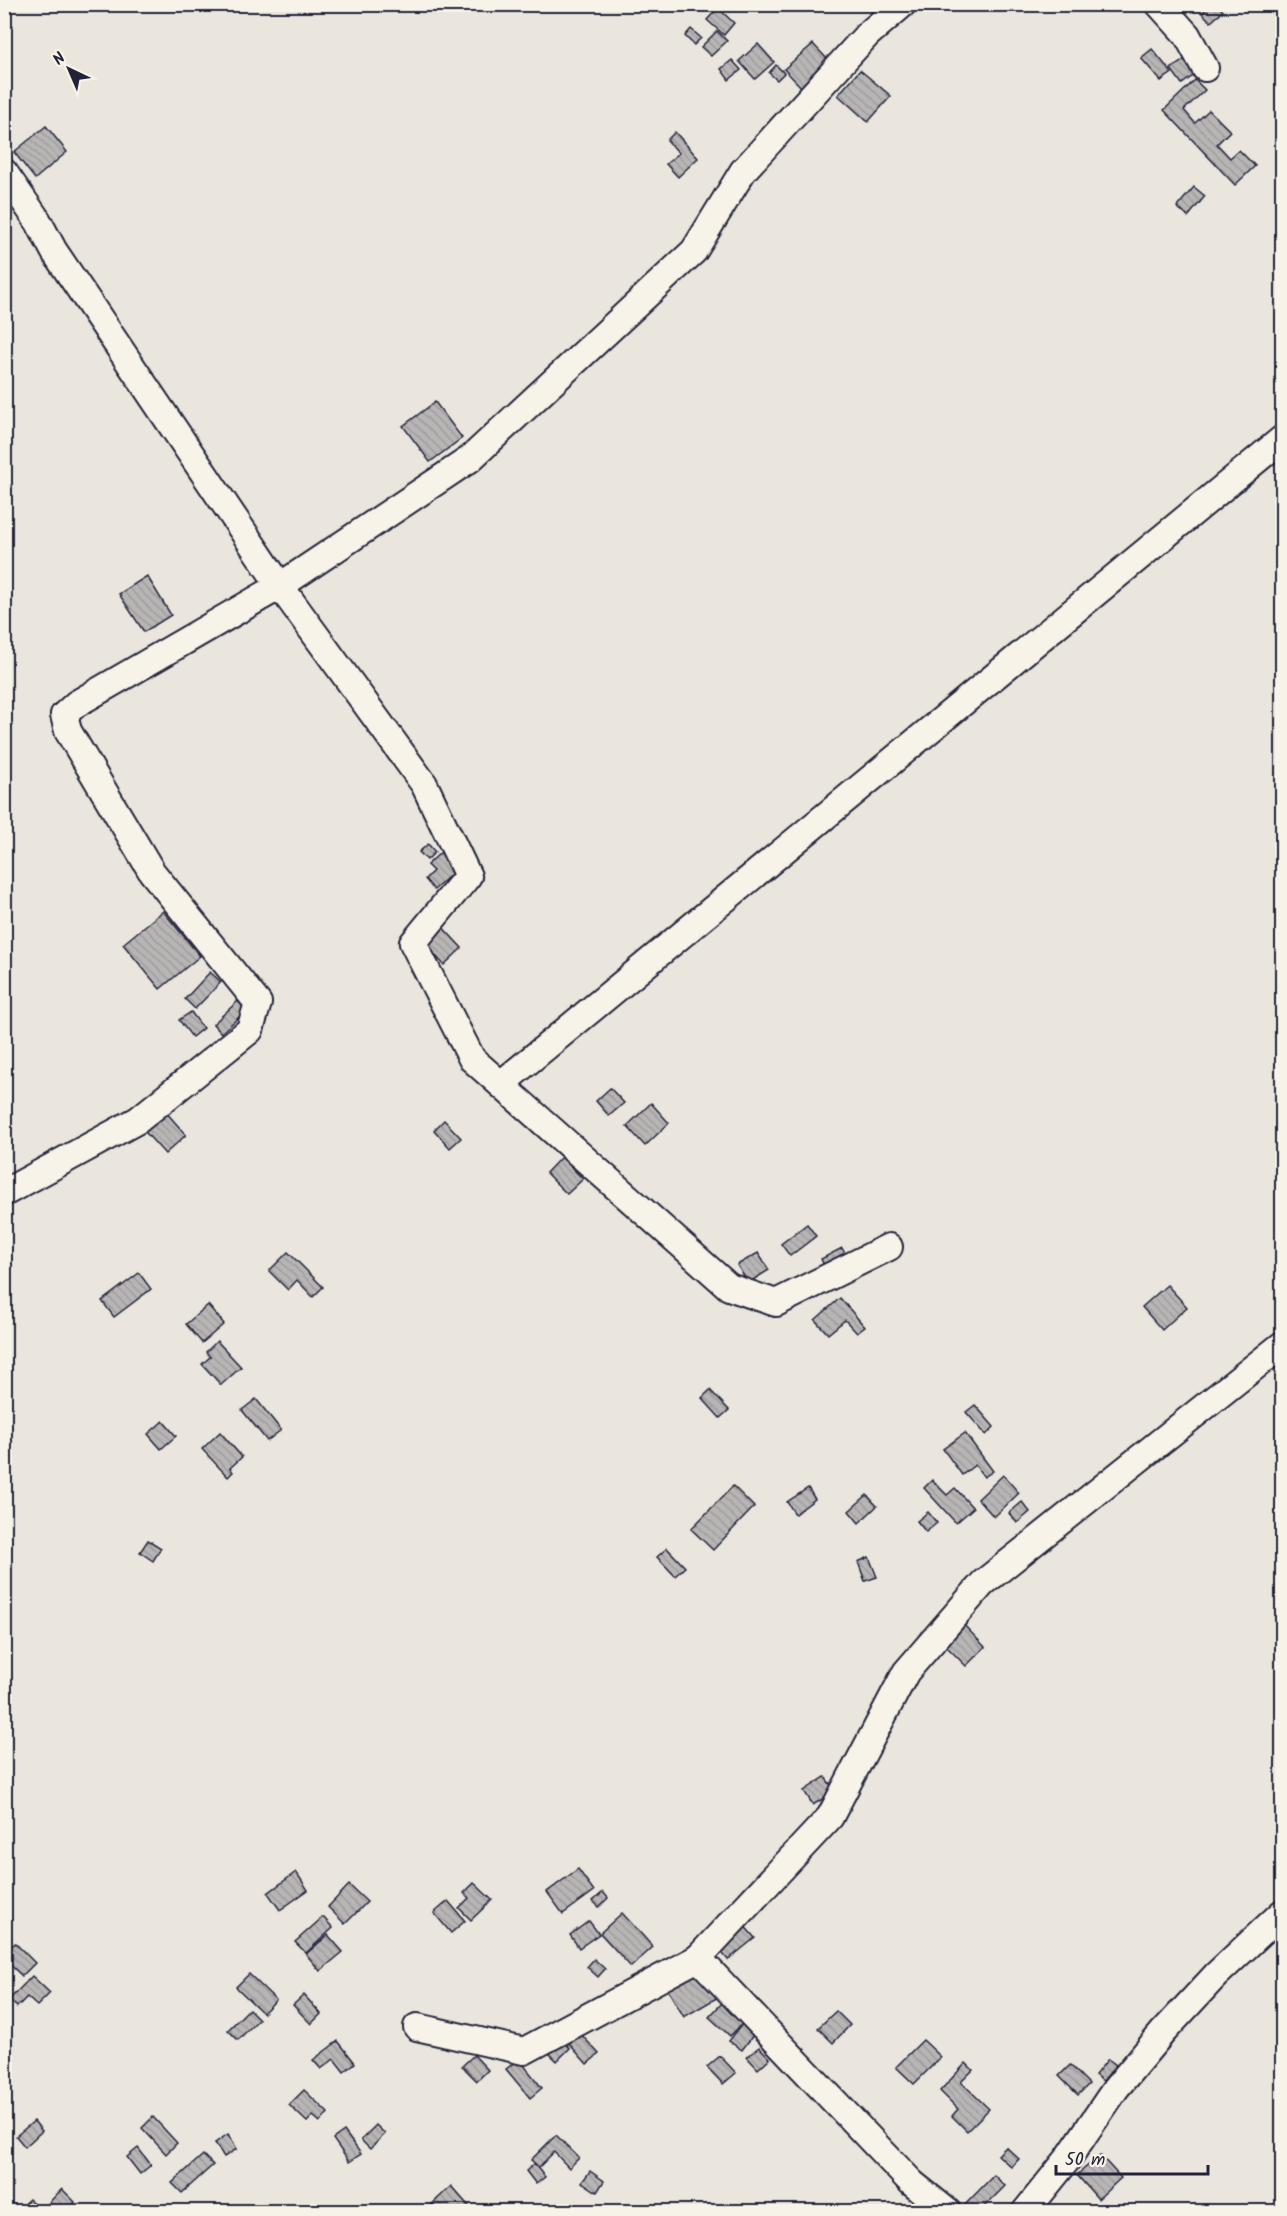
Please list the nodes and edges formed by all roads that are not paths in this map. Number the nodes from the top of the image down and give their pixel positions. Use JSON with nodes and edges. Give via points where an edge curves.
{"nodes":[{"id":1,"x":903,"y":4,"type":"edge"},
{"id":2,"x":1159,"y":4,"type":"edge"},
{"id":3,"x":1205,"y":68,"type":"dead end"},
{"id":4,"x":4,"y":172,"type":"edge"},
{"id":5,"x":1282,"y":439,"type":"edge"},
{"id":6,"x":280,"y":586,"type":"junction"},
{"id":7,"x":501,"y":1084,"type":"junction"},
{"id":8,"x":4,"y":1192,"type":"edge"},
{"id":9,"x":889,"y":1247,"type":"dead end"},
{"id":10,"x":1282,"y":1345,"type":"edge"},
{"id":11,"x":1282,"y":1912,"type":"edge"},
{"id":12,"x":699,"y":1958,"type":"junction"},
{"id":13,"x":417,"y":2027,"type":"dead end"},
{"id":14,"x":948,"y":2211,"type":"edge"},
{"id":15,"x":1025,"y":2211,"type":"edge"}],
"edges":[{"from":1,"to":6,"type":"street","via":[[867,35],[743,171],[694,251],[470,459]]},
{"from":2,"to":3,"type":"street","via":[[1187,35]]},
{"from":4,"to":6,"type":"street"},
{"from":5,"to":7,"type":"street"},
{"from":6,"to":7,"type":"street","via":[[424,784],[468,876],[412,943],[472,1059]]},
{"from":6,"to":8,"type":"street","via":[[76,704],[64,716],[68,731],[152,873],[258,1003],[250,1030],[138,1120]]},
{"from":7,"to":9,"type":"street","via":[[729,1287],[776,1303]]},
{"from":10,"to":12,"type":"street","via":[[983,1583],[906,1672],[830,1817]]},
{"from":11,"to":15,"type":"street","via":[[1163,2032],[1116,2088],[1067,2160]]},
{"from":12,"to":13,"type":"street","via":[[524,2051]]},
{"from":12,"to":14,"type":"street","via":[[912,2183]]}]}
